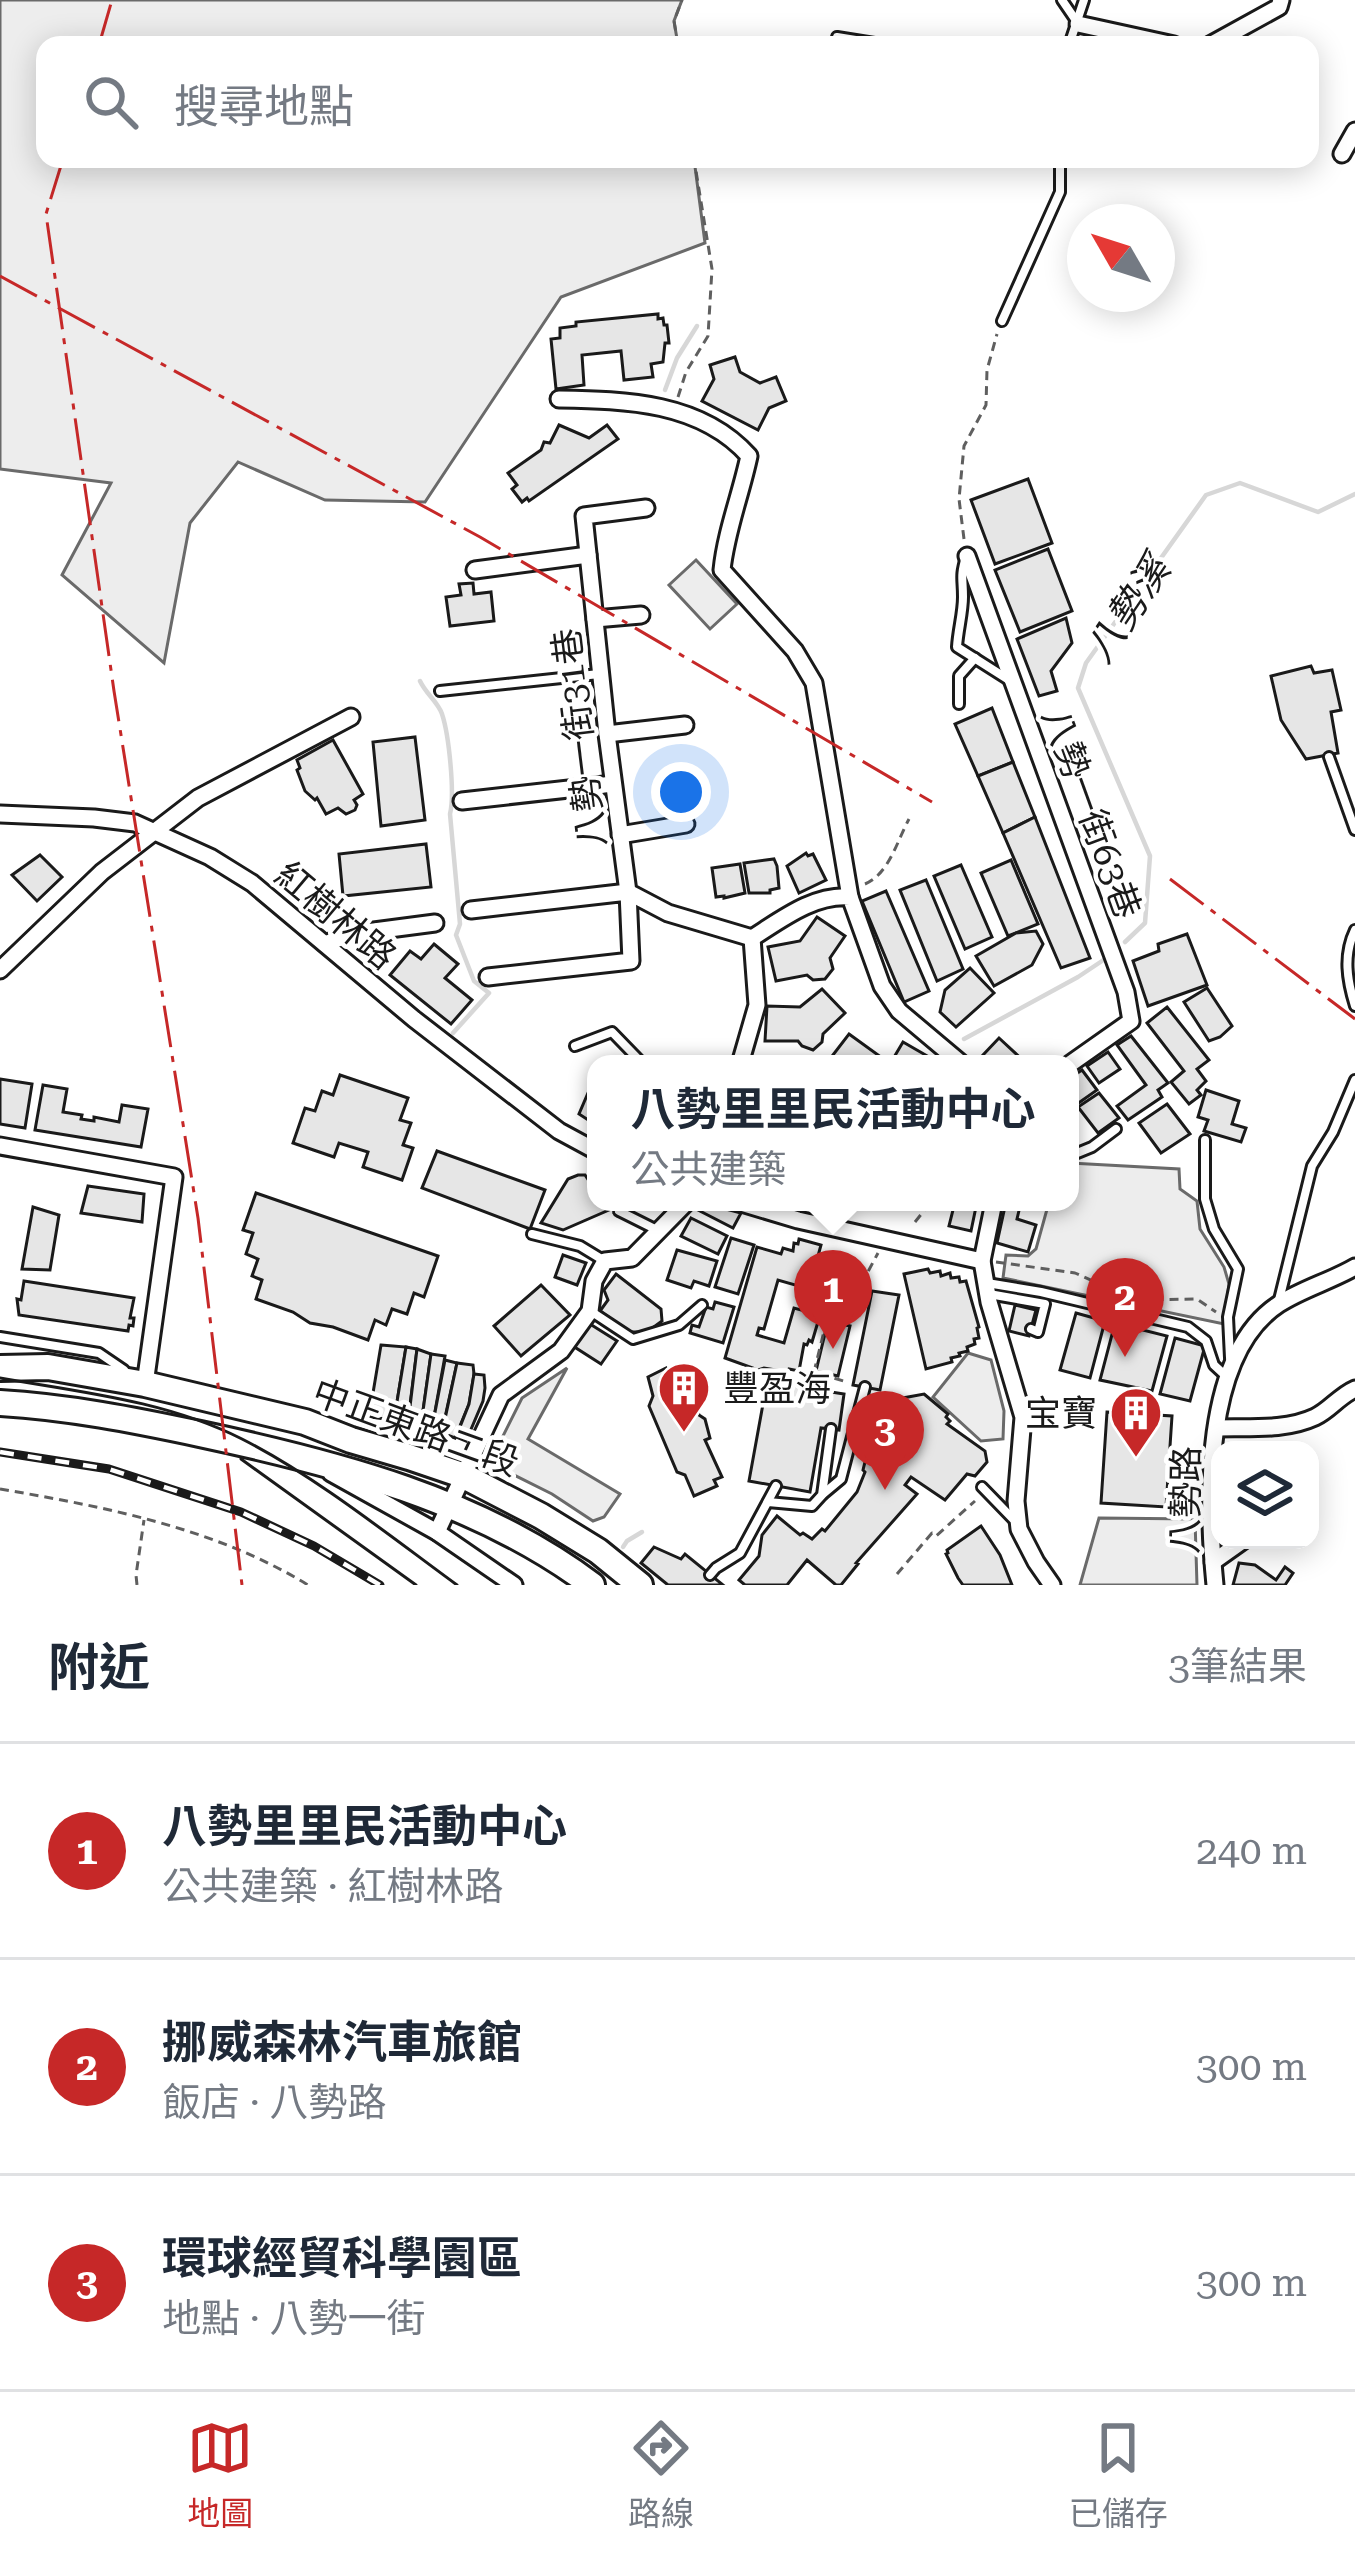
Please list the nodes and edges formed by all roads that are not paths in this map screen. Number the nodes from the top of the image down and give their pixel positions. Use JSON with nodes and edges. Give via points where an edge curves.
{"nodes":[{"id":1,"x":1062,"y":0,"type":"edge"},
{"id":2,"x":1084,"y":0,"type":"edge"},
{"id":3,"x":1281,"y":0,"type":"edge"},
{"id":4,"x":1078,"y":24,"type":"junction"},
{"id":5,"x":1073,"y":36,"type":"edge"},
{"id":6,"x":1133,"y":36,"type":"edge"},
{"id":7,"x":1226,"y":36,"type":"edge"},
{"id":8,"x":1355,"y":131,"type":"edge"},
{"id":9,"x":1342,"y":154,"type":"dead end"},
{"id":10,"x":1060,"y":168,"type":"edge"},
{"id":11,"x":1002,"y":321,"type":"road end"},
{"id":12,"x":559,"y":399,"type":"dead end"},
{"id":13,"x":646,"y":508,"type":"dead end"},
{"id":14,"x":588,"y":555,"type":"junction"},
{"id":15,"x":967,"y":556,"type":"joint"},
{"id":16,"x":475,"y":570,"type":"dead end"},
{"id":17,"x":640,"y":615,"type":"dead end"},
{"id":18,"x":595,"y":619,"type":"junction"},
{"id":19,"x":975,"y":658,"type":"junction"},
{"id":20,"x":600,"y":674,"type":"junction"},
{"id":21,"x":1012,"y":682,"type":"junction"},
{"id":22,"x":440,"y":691,"type":"dead end"},
{"id":23,"x":958,"y":704,"type":"dead end"},
{"id":24,"x":351,"y":717,"type":"dead end"},
{"id":25,"x":686,"y":724,"type":"dead end"},
{"id":26,"x":607,"y":734,"type":"junction"},
{"id":27,"x":1329,"y":757,"type":"dead end"},
{"id":28,"x":614,"y":784,"type":"junction"},
{"id":29,"x":462,"y":801,"type":"dead end"},
{"id":30,"x":0,"y":814,"type":"edge"},
{"id":31,"x":686,"y":824,"type":"dead end"},
{"id":32,"x":1355,"y":830,"type":"edge"},
{"id":33,"x":156,"y":831,"type":"junction"},
{"id":34,"x":620,"y":835,"type":"junction"},
{"id":35,"x":628,"y":892,"type":"junction"},
{"id":36,"x":850,"y":897,"type":"junction"},
{"id":37,"x":471,"y":910,"type":"dead end"},
{"id":38,"x":435,"y":923,"type":"dead end"},
{"id":39,"x":1355,"y":930,"type":"edge"},
{"id":40,"x":752,"y":938,"type":"junction"},
{"id":41,"x":325,"y":944,"type":"junction"},
{"id":42,"x":2,"y":966,"type":"edge"},
{"id":43,"x":488,"y":977,"type":"dead end"},
{"id":44,"x":1355,"y":1006,"type":"edge"},
{"id":45,"x":575,"y":1046,"type":"dead end"},
{"id":46,"x":635,"y":1055,"type":"edge"},
{"id":47,"x":743,"y":1055,"type":"edge"},
{"id":48,"x":951,"y":1055,"type":"edge"},
{"id":49,"x":1079,"y":1058,"type":"edge"},
{"id":50,"x":1355,"y":1080,"type":"edge"},
{"id":51,"x":1116,"y":1129,"type":"dead end"},
{"id":52,"x":1205,"y":1141,"type":"dead end"},
{"id":53,"x":587,"y":1145,"type":"edge"},
{"id":54,"x":0,"y":1146,"type":"edge"},
{"id":55,"x":1079,"y":1152,"type":"edge"},
{"id":56,"x":619,"y":1211,"type":"dead end"},
{"id":57,"x":679,"y":1211,"type":"edge"},
{"id":58,"x":768,"y":1211,"type":"edge"},
{"id":59,"x":992,"y":1211,"type":"edge"},
{"id":60,"x":660,"y":1232,"type":"junction"},
{"id":61,"x":532,"y":1234,"type":"dead end"},
{"id":62,"x":605,"y":1261,"type":"junction"},
{"id":63,"x":982,"y":1261,"type":"junction"},
{"id":64,"x":1352,"y":1270,"type":"edge"},
{"id":65,"x":987,"y":1289,"type":"junction"},
{"id":66,"x":702,"y":1305,"type":"dead end"},
{"id":67,"x":1277,"y":1305,"type":"junction"},
{"id":68,"x":590,"y":1311,"type":"junction"},
{"id":69,"x":1030,"y":1329,"type":"dead end"},
{"id":70,"x":0,"y":1336,"type":"edge"},
{"id":71,"x":0,"y":1358,"type":"edge"},
{"id":72,"x":48,"y":1367,"type":"junction"},
{"id":73,"x":0,"y":1368,"type":"edge"},
{"id":74,"x":1229,"y":1371,"type":"junction"},
{"id":75,"x":145,"y":1384,"type":"junction"},
{"id":76,"x":865,"y":1387,"type":"dead end"},
{"id":77,"x":1355,"y":1389,"type":"edge"},
{"id":78,"x":0,"y":1402,"type":"edge"},
{"id":79,"x":1217,"y":1428,"type":"junction"},
{"id":80,"x":831,"y":1429,"type":"dead end"},
{"id":81,"x":308,"y":1460,"type":"junction"},
{"id":82,"x":462,"y":1475,"type":"junction"},
{"id":83,"x":776,"y":1486,"type":"dead end"},
{"id":84,"x":984,"y":1489,"type":"road end"},
{"id":85,"x":822,"y":1495,"type":"junction"},
{"id":86,"x":769,"y":1502,"type":"junction"},
{"id":87,"x":448,"y":1503,"type":"junction"},
{"id":88,"x":1018,"y":1524,"type":"junction"},
{"id":89,"x":436,"y":1532,"type":"junction"},
{"id":90,"x":1231,"y":1549,"type":"edge"},
{"id":91,"x":1213,"y":1562,"type":"junction"},
{"id":92,"x":710,"y":1575,"type":"dead end"},
{"id":93,"x":514,"y":1585,"type":"edge"},
{"id":94,"x":592,"y":1585,"type":"edge"},
{"id":95,"x":640,"y":1585,"type":"edge"},
{"id":96,"x":1052,"y":1585,"type":"edge"},
{"id":97,"x":1215,"y":1585,"type":"edge"}],
"edges":[{"from":1,"to":4,"type":"lane"},
{"from":2,"to":4,"type":"lane"},
{"from":3,"to":7,"type":"street"},
{"from":4,"to":5,"type":"lane"},
{"from":4,"to":6,"type":"street"},
{"from":8,"to":9,"type":"street"},
{"from":10,"to":11,"type":"lane","via":[[1060,192]]},
{"from":12,"to":36,"type":"street","via":[[631,400],[674,411],[749,455],[722,570],[814,682]]},
{"from":13,"to":14,"type":"street","name":"八勢一街31巷","via":[[584,516]]},
{"from":14,"to":16,"type":"street"},
{"from":14,"to":18,"type":"street","name":"八勢一街31巷"},
{"from":15,"to":19,"type":"lane","via":[[957,647]]},
{"from":15,"to":21,"type":"street","name":"八勢一街63巷"},
{"from":17,"to":18,"type":"street"},
{"from":18,"to":20,"type":"street","name":"八勢一街31巷"},
{"from":19,"to":21,"type":"lane"},
{"from":19,"to":23,"type":"lane","via":[[959,676]]},
{"from":20,"to":22,"type":"lane"},
{"from":20,"to":26,"type":"street","name":"八勢一街31巷"},
{"from":21,"to":49,"type":"street","name":"八勢一街63巷","via":[[1126,992],[1131,1021]]},
{"from":24,"to":33,"type":"street","via":[[198,797]]},
{"from":25,"to":26,"type":"street"},
{"from":26,"to":28,"type":"street","name":"八勢一街31巷"},
{"from":27,"to":32,"type":"lane"},
{"from":28,"to":29,"type":"street"},
{"from":28,"to":34,"type":"street","name":"八勢一街31巷"},
{"from":30,"to":33,"type":"street","name":"紅樹林路","via":[[94,818]]},
{"from":31,"to":34,"type":"street"},
{"from":33,"to":41,"type":"street","name":"紅樹林路","via":[[252,883]]},
{"from":33,"to":42,"type":"street"},
{"from":34,"to":35,"type":"street","name":"八勢一街31巷"},
{"from":35,"to":37,"type":"street"},
{"from":35,"to":40,"type":"street","name":"八勢一街31巷"},
{"from":35,"to":43,"type":"street","via":[[631,961]]},
{"from":36,"to":40,"type":"street","via":[[794,911]]},
{"from":36,"to":48,"type":"street","via":[[882,986]]},
{"from":38,"to":41,"type":"street"},
{"from":39,"to":44,"type":"lane","via":[[1347,948]]},
{"from":40,"to":47,"type":"street","via":[[757,1005]]},
{"from":41,"to":53,"type":"street","name":"紅樹林路"},
{"from":45,"to":46,"type":"lane","via":[[612,1032]]},
{"from":50,"to":67,"type":"lane","via":[[1312,1166]]},
{"from":51,"to":55,"type":"lane"},
{"from":52,"to":74,"type":"lane","via":[[1205,1199],[1238,1269]]},
{"from":54,"to":75,"type":"street","via":[[174,1178]]},
{"from":56,"to":60,"type":"lane"},
{"from":57,"to":60,"type":"street"},
{"from":58,"to":63,"type":"street"},
{"from":59,"to":63,"type":"street"},
{"from":60,"to":62,"type":"street","via":[[632,1258]]},
{"from":61,"to":62,"type":"lane"},
{"from":62,"to":68,"type":"street"},
{"from":63,"to":65,"type":"street"},
{"from":64,"to":67,"type":"street","name":"八勢路"},
{"from":65,"to":69,"type":"lane","via":[[1046,1304],[1039,1331]]},
{"from":65,"to":74,"type":"lane","via":[[1041,1292],[1188,1327],[1206,1341],[1214,1365]]},
{"from":65,"to":88,"type":"street","via":[[1023,1417]]},
{"from":66,"to":68,"type":"lane","via":[[679,1325],[633,1339]]},
{"from":67,"to":74,"type":"street","name":"八勢路","via":[[1246,1334]]},
{"from":68,"to":82,"type":"street","via":[[561,1351],[501,1395]]},
{"from":70,"to":75,"type":"lane","via":[[99,1353]]},
{"from":71,"to":72,"type":"main road"},
{"from":72,"to":73,"type":"main road"},
{"from":72,"to":75,"type":"main road","name":"中正東路二段"},
{"from":74,"to":79,"type":"street","name":"八勢路"},
{"from":75,"to":82,"type":"main road","name":"中正東路二段","via":[[305,1422]]},
{"from":76,"to":85,"type":"lane","via":[[841,1479]]},
{"from":77,"to":79,"type":"street","via":[[1291,1425]]},
{"from":78,"to":81,"type":"main road","name":"中正東路二段","via":[[118,1417]]},
{"from":79,"to":91,"type":"street","name":"八勢路"},
{"from":80,"to":85,"type":"lane"},
{"from":81,"to":87,"type":"main road","name":"中正東路二段"},
{"from":81,"to":89,"type":"street"},
{"from":82,"to":87,"type":"street"},
{"from":82,"to":95,"type":"main road","name":"中正東路二段","via":[[598,1551]]},
{"from":83,"to":86,"type":"lane"},
{"from":84,"to":88,"type":"lane"},
{"from":85,"to":86,"type":"lane","via":[[812,1506]]},
{"from":86,"to":92,"type":"lane","via":[[740,1553]]},
{"from":87,"to":89,"type":"street"},
{"from":87,"to":94,"type":"main road","name":"中正東路二段"},
{"from":88,"to":96,"type":"street"},
{"from":89,"to":93,"type":"street"},
{"from":90,"to":91,"type":"street"},
{"from":91,"to":97,"type":"street","name":"八勢路"}]}
